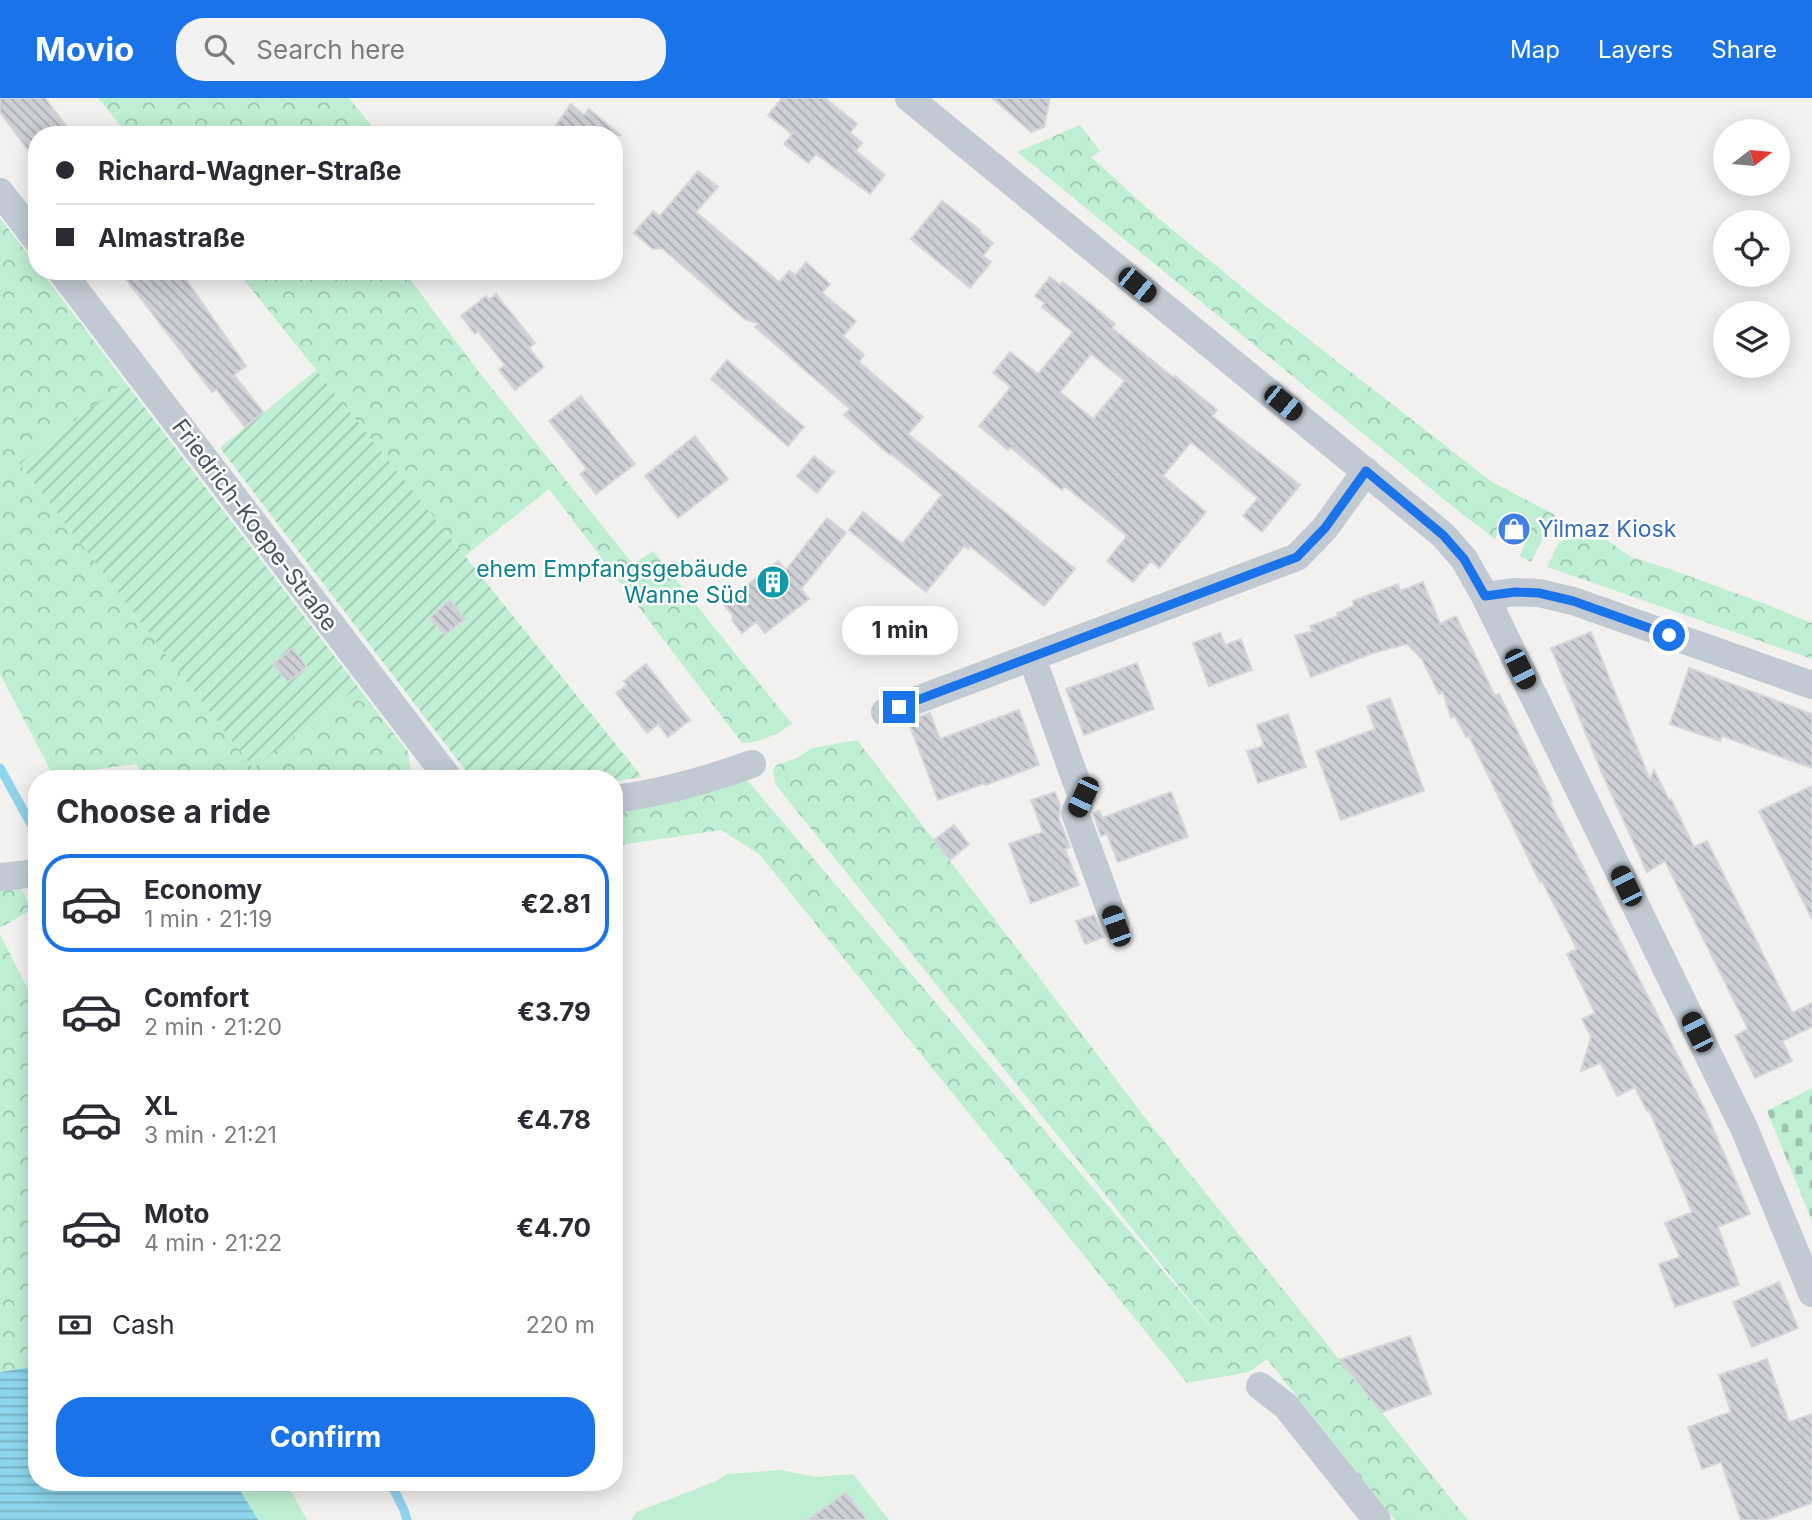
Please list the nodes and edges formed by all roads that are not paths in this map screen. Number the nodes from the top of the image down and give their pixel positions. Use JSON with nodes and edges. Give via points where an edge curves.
{"nodes":[{"id":1,"x":909,"y":98,"type":"edge"},
{"id":2,"x":0,"y":192,"type":"edge"},
{"id":3,"x":28,"y":228,"type":"edge"},
{"id":4,"x":68,"y":280,"type":"edge"},
{"id":5,"x":1366,"y":471,"type":"junction"},
{"id":6,"x":1485,"y":596,"type":"junction"},
{"id":7,"x":1032,"y":658,"type":"junction"},
{"id":8,"x":1812,"y":685,"type":"edge"},
{"id":9,"x":885,"y":712,"type":"dead end"},
{"id":10,"x":752,"y":764,"type":"dead end"},
{"id":11,"x":442,"y":770,"type":"edge"},
{"id":12,"x":623,"y":798,"type":"edge"},
{"id":13,"x":1116,"y":926,"type":"dead end"},
{"id":14,"x":1812,"y":1293,"type":"edge"},
{"id":15,"x":1260,"y":1386,"type":"dead end"},
{"id":16,"x":1377,"y":1520,"type":"edge"}],
"edges":[{"from":1,"to":5,"type":"street"},
{"from":2,"to":3,"type":"street"},
{"from":4,"to":11,"type":"street","name":"Friedrich-Koepe-Straße"},
{"from":5,"to":6,"type":"street","via":[[1443,535],[1464,559]]},
{"from":5,"to":7,"type":"street","via":[[1325,528],[1297,557]]},
{"from":6,"to":8,"type":"street","via":[[1539,593],[1573,601]]},
{"from":6,"to":14,"type":"street","via":[[1744,1128]]},
{"from":7,"to":9,"type":"street"},
{"from":7,"to":13,"type":"street","via":[[1083,797],[1075,813]]},
{"from":10,"to":12,"type":"street","via":[[707,780]]},
{"from":15,"to":16,"type":"street","via":[[1286,1406]]}]}
